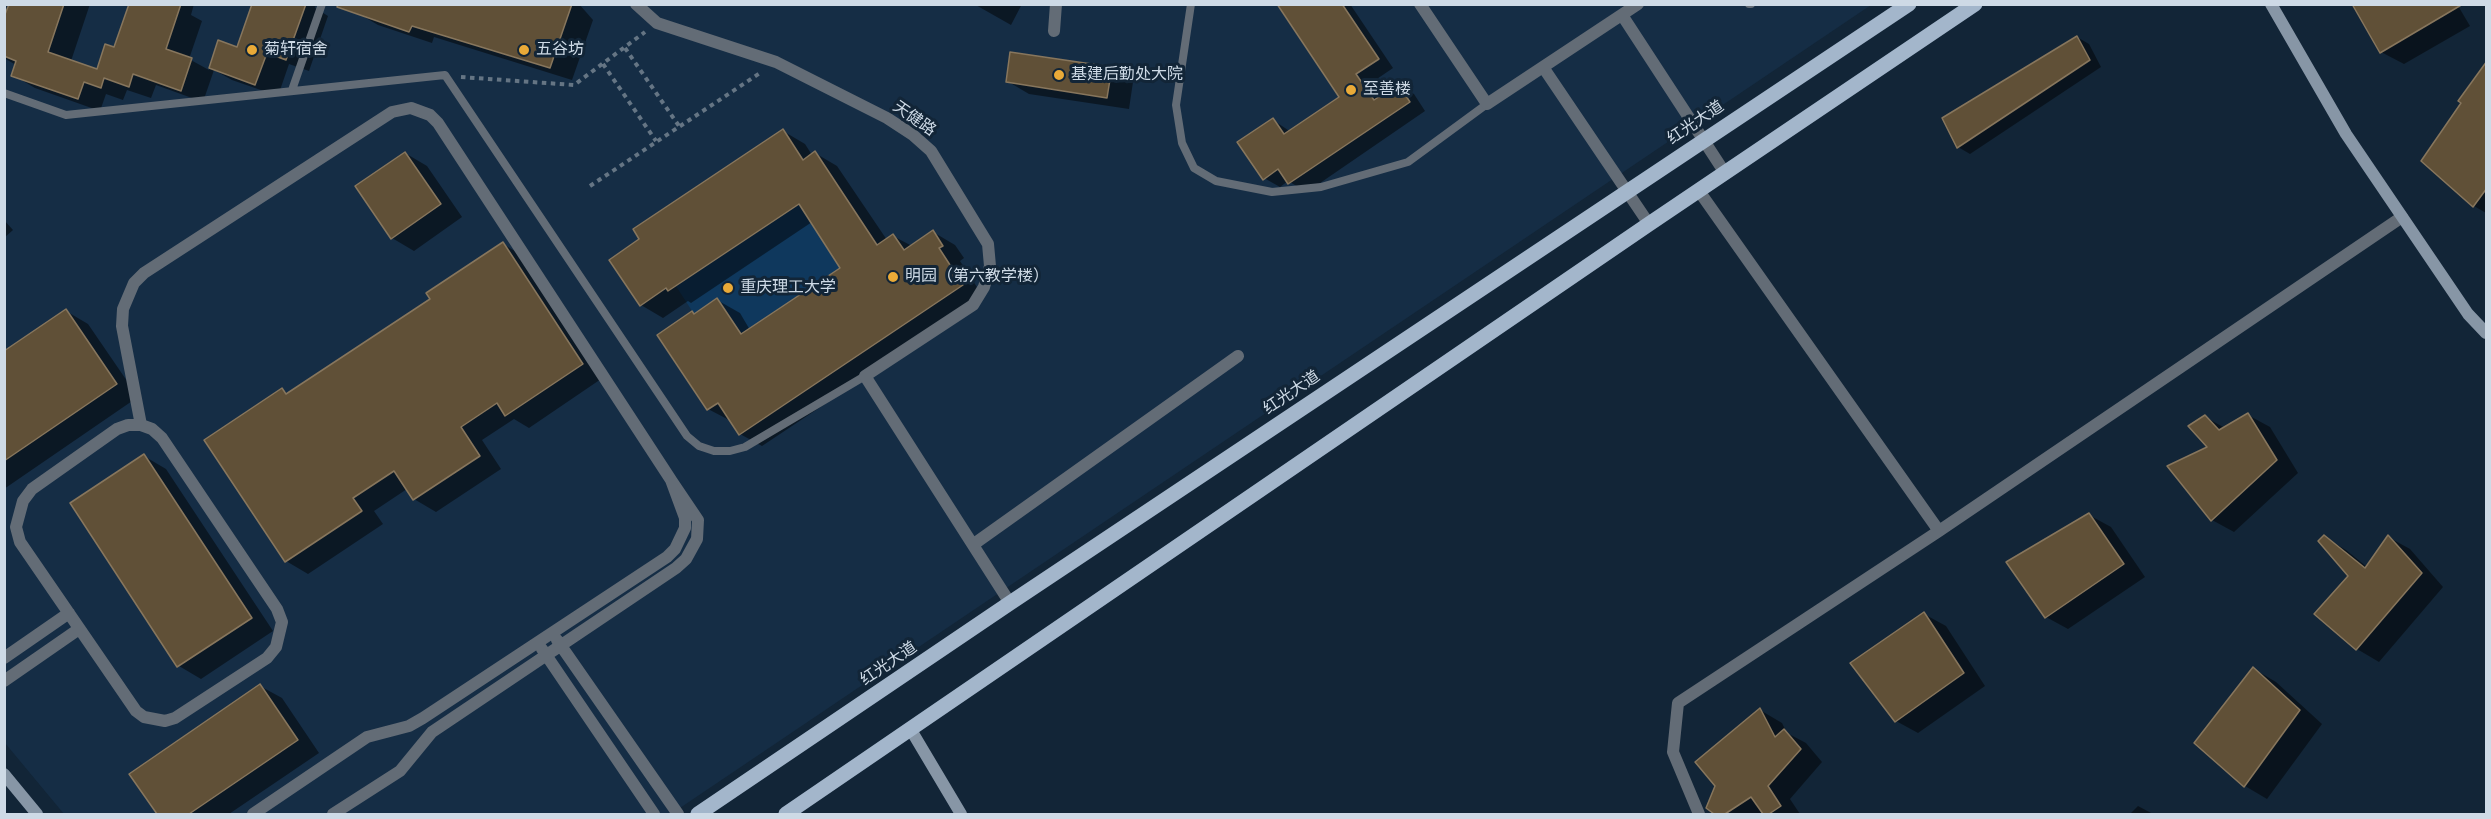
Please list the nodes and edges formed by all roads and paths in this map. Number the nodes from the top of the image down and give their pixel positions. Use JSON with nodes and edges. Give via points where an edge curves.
{"nodes":[{"id":1,"x":322,"y":4,"type":"edge"},
{"id":2,"x":636,"y":4,"type":"edge"},
{"id":3,"x":1056,"y":4,"type":"edge"},
{"id":4,"x":1191,"y":4,"type":"edge"},
{"id":5,"x":1420,"y":4,"type":"edge"},
{"id":6,"x":1638,"y":4,"type":"edge"},
{"id":7,"x":1975,"y":4,"type":"edge"},
{"id":8,"x":2271,"y":4,"type":"edge"},
{"id":9,"x":1902,"y":7,"type":"edge"},
{"id":10,"x":1622,"y":15,"type":"junction"},
{"id":11,"x":657,"y":22,"type":"junction"},
{"id":12,"x":1054,"y":32,"type":"dead end"},
{"id":13,"x":625,"y":47,"type":"junction"},
{"id":14,"x":776,"y":62,"type":"junction"},
{"id":15,"x":603,"y":64,"type":"junction"},
{"id":16,"x":1543,"y":67,"type":"junction"},
{"id":17,"x":445,"y":75,"type":"junction"},
{"id":18,"x":292,"y":90,"type":"junction"},
{"id":19,"x":4,"y":93,"type":"edge"},
{"id":20,"x":1487,"y":104,"type":"junction"},
{"id":21,"x":679,"y":126,"type":"junction"},
{"id":22,"x":1703,"y":140,"type":"junction"},
{"id":23,"x":656,"y":141,"type":"junction"},
{"id":24,"x":1725,"y":173,"type":"junction"},
{"id":25,"x":590,"y":186,"type":"dead end"},
{"id":26,"x":1626,"y":191,"type":"junction"},
{"id":27,"x":1699,"y":191,"type":"junction"},
{"id":28,"x":2402,"y":217,"type":"junction"},
{"id":29,"x":1649,"y":224,"type":"junction"},
{"id":30,"x":2487,"y":333,"type":"edge"},
{"id":31,"x":1238,"y":356,"type":"dead end"},
{"id":32,"x":866,"y":376,"type":"junction"},
{"id":33,"x":141,"y":425,"type":"junction"},
{"id":34,"x":671,"y":480,"type":"junction"},
{"id":35,"x":1939,"y":531,"type":"junction"},
{"id":36,"x":974,"y":544,"type":"junction"},
{"id":37,"x":1010,"y":603,"type":"junction"},
{"id":38,"x":69,"y":613,"type":"junction"},
{"id":39,"x":80,"y":629,"type":"junction"},
{"id":40,"x":552,"y":633,"type":"junction"},
{"id":41,"x":538,"y":642,"type":"junction"},
{"id":42,"x":561,"y":646,"type":"junction"},
{"id":43,"x":546,"y":656,"type":"junction"},
{"id":44,"x":4,"y":658,"type":"edge"},
{"id":45,"x":4,"y":681,"type":"edge"},
{"id":46,"x":911,"y":730,"type":"junction"},
{"id":47,"x":4,"y":774,"type":"edge"},
{"id":48,"x":37,"y":814,"type":"edge"},
{"id":49,"x":253,"y":814,"type":"edge"},
{"id":50,"x":333,"y":814,"type":"edge"},
{"id":51,"x":654,"y":814,"type":"edge"},
{"id":52,"x":678,"y":814,"type":"edge"},
{"id":53,"x":698,"y":814,"type":"edge"},
{"id":54,"x":786,"y":814,"type":"edge"},
{"id":55,"x":961,"y":814,"type":"edge"},
{"id":56,"x":1699,"y":814,"type":"edge"}],
"edges":[{"from":1,"to":18,"type":"lane"},
{"from":2,"to":11,"type":"street","name":"天健路"},
{"from":3,"to":12,"type":"street"},
{"from":4,"to":20,"type":"lane","via":[[1176,105],[1182,143],[1194,168],[1216,181],[1272,192],[1332,184],[1408,162]]},
{"from":5,"to":20,"type":"street"},
{"from":6,"to":10,"type":"street"},
{"from":7,"to":24,"type":"main road"},
{"from":8,"to":28,"type":"street","via":[[2346,134]]},
{"from":9,"to":22,"type":"main road","name":"红光大道"},
{"from":10,"to":16,"type":"street"},
{"from":10,"to":22,"type":"street"},
{"from":11,"to":13,"type":"path"},
{"from":11,"to":14,"type":"street","name":"天健路"},
{"from":13,"to":15,"type":"path"},
{"from":13,"to":21,"type":"path"},
{"from":14,"to":21,"type":"path"},
{"from":14,"to":32,"type":"street","name":"天健路","via":[[913,135],[931,151],[988,244],[990,266],[973,305]]},
{"from":15,"to":17,"type":"path","via":[[574,85]]},
{"from":15,"to":23,"type":"path"},
{"from":16,"to":20,"type":"street"},
{"from":16,"to":26,"type":"street"},
{"from":17,"to":18,"type":"lane"},
{"from":17,"to":32,"type":"lane","via":[[687,436],[699,446],[714,451],[745,447]]},
{"from":18,"to":19,"type":"lane","via":[[66,115]]},
{"from":21,"to":23,"type":"path"},
{"from":22,"to":24,"type":"street"},
{"from":22,"to":26,"type":"main road","name":"红光大道"},
{"from":23,"to":25,"type":"path"},
{"from":24,"to":27,"type":"main road"},
{"from":26,"to":29,"type":"street"},
{"from":26,"to":37,"type":"main road","name":"红光大道"},
{"from":27,"to":29,"type":"main road"},
{"from":27,"to":35,"type":"street"},
{"from":28,"to":30,"type":"street","via":[[2468,314]]},
{"from":28,"to":35,"type":"street"},
{"from":29,"to":46,"type":"main road"},
{"from":31,"to":36,"type":"street"},
{"from":32,"to":36,"type":"street"},
{"from":33,"to":34,"type":"street","via":[[122,326],[126,296],[134,284],[144,273],[392,112],[411,108],[438,123]]},
{"from":33,"to":38,"type":"street","via":[[117,429],[32,489],[20,507],[16,527],[20,542]]},
{"from":33,"to":39,"type":"street","via":[[162,438],[277,609],[282,622],[280,636],[267,658],[175,718],[156,721],[136,711]]},
{"from":34,"to":40,"type":"street","via":[[686,518],[675,549]]},
{"from":34,"to":42,"type":"street","via":[[698,520],[693,548],[676,568]]},
{"from":35,"to":56,"type":"street","via":[[1678,703],[1673,752]]},
{"from":36,"to":37,"type":"street"},
{"from":37,"to":53,"type":"main road","name":"红光大道"},
{"from":38,"to":39,"type":"street"},
{"from":38,"to":44,"type":"street"},
{"from":39,"to":45,"type":"street"},
{"from":40,"to":41,"type":"street"},
{"from":40,"to":42,"type":"street"},
{"from":41,"to":43,"type":"street"},
{"from":41,"to":49,"type":"street","via":[[409,726],[367,737]]},
{"from":42,"to":43,"type":"street"},
{"from":42,"to":52,"type":"street"},
{"from":43,"to":50,"type":"street","via":[[432,732],[400,771]]},
{"from":43,"to":51,"type":"street"},
{"from":46,"to":54,"type":"main road"},
{"from":46,"to":55,"type":"street"},
{"from":47,"to":48,"type":"street"}]}
